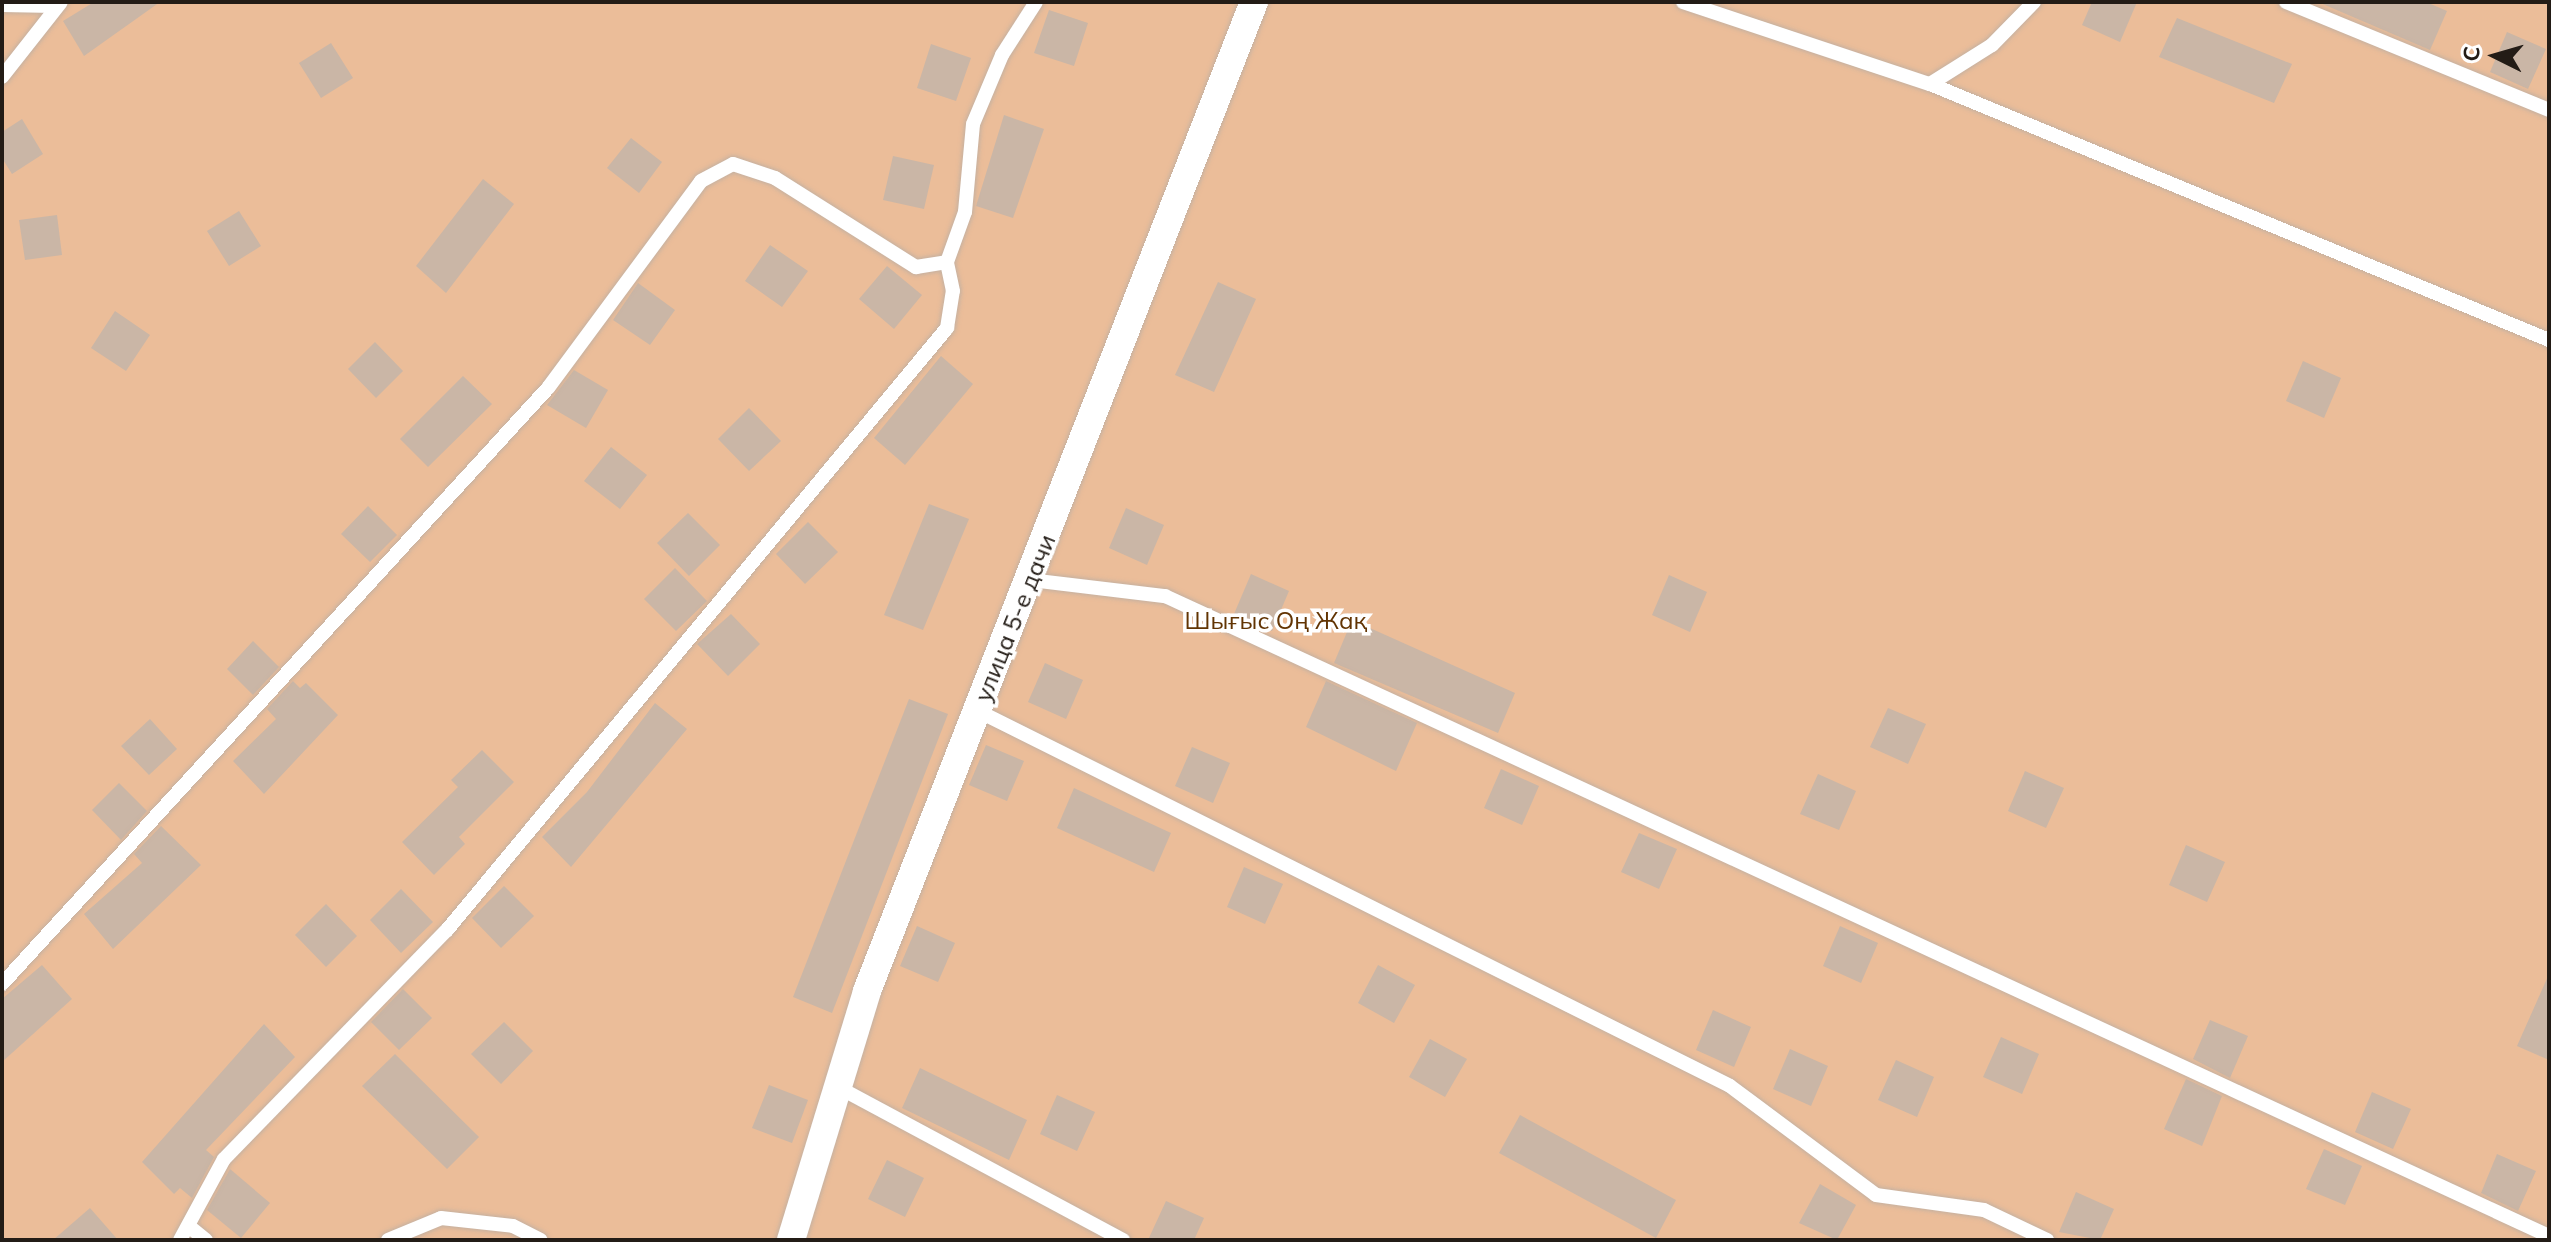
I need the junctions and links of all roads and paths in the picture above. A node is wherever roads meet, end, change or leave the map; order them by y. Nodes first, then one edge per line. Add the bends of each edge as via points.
1 (1036, 2) edge
2 (1254, 2) edge
3 (1683, 2) edge
4 (2034, 2) edge
5 (2286, 2) edge
6 (58, 4) edge
7 (2, 5) edge
8 (1712, 6) edge
9 (2, 77) edge
10 (1930, 84) junction
11 (2549, 110) edge
12 (947, 262) junction
13 (2549, 340) edge
14 (1030, 580) junction
15 (978, 711) junction
16 (2, 984) edge
17 (834, 1084) junction
18 (191, 1228) junction
19 (2549, 1236) edge
20 (180, 1240) edge
21 (206, 1240) edge
22 (388, 1240) edge
23 (541, 1240) edge
24 (791, 1240) edge
25 (1123, 1240) edge
26 (2047, 1240) edge

1 - 12 lane via 1002,55 973,124 965,212
2 - 14 street, улица 5-е дачи
3 - 8 lane
4 - 10 lane via 1992,45
5 - 11 lane
6 - 7 lane
6 - 9 lane
8 - 10 lane
10 - 13 lane
12 - 16 lane via 916,267 775,178 733,164 701,181 548,388
12 - 18 lane via 953,291 947,328 447,930 224,1159
14 - 15 street, улица 5-е дачи
14 - 19 lane via 1165,596
15 - 17 street, улица 5-е дачи
15 - 26 lane via 1730,1086 1876,1195 1984,1210
17 - 24 street, улица 5-е дачи
17 - 25 lane
18 - 20 lane
18 - 21 lane
22 - 23 lane via 441,1218 513,1226

